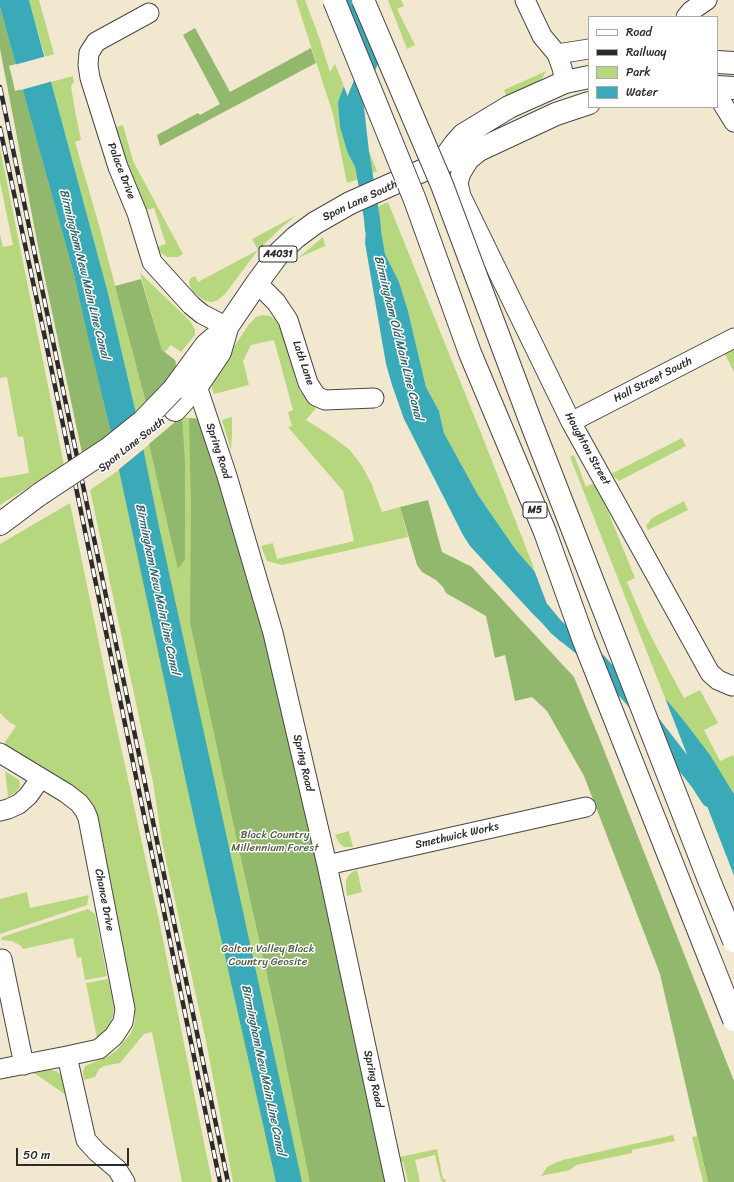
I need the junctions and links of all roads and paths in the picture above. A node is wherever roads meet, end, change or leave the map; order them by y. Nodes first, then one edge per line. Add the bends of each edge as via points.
1 (334, 0) edge
2 (363, 0) edge
3 (526, 0) edge
4 (707, 0) edge
5 (149, 13) dead end
6 (687, 16) edge
7 (588, 49) edge
8 (557, 54) junction
9 (718, 62) edge
10 (734, 63) edge
11 (588, 77) edge
12 (565, 82) junction
13 (724, 92) edge
14 (588, 98) edge
15 (588, 103) edge
16 (734, 122) edge
17 (483, 149) junction
18 (432, 167) junction
19 (461, 196) junction
20 (257, 283) junction
21 (227, 327) junction
22 (734, 338) edge
23 (197, 386) junction
24 (172, 398) junction
25 (374, 398) dead end
26 (571, 422) junction
27 (0, 524) edge
28 (734, 685) edge
29 (0, 753) edge
30 (41, 778) junction
31 (586, 807) dead end
32 (0, 811) edge
33 (327, 865) junction
34 (734, 941) edge
35 (2, 959) dead end
36 (734, 1020) edge
37 (67, 1056) junction
38 (24, 1065) junction
39 (0, 1069) edge
40 (125, 1182) edge
41 (395, 1182) edge

1 - 36 main road, M5, bridge via 415,200 470,353 545,532 584,641
2 - 34 main road, M5, bridge via 442,185 530,420
3 - 8 street via 542,36
4 - 6 street
5 - 21 street, Palace Drive via 96,42 89,53 90,78 152,262 191,305
7 - 8 street
8 - 12 street
9 - 10 main road
11 - 12 main road, Spon Lane South / A4031
12 - 14 main road via 576,98
12 - 18 main road, Spon Lane South / A4031 via 509,107 463,135
13 - 16 street
15 - 17 main road, Spon Lane South / A4031 via 556,114
17 - 18 main road, Spon Lane South / A4031
17 - 19 street, Houghton Street via 469,160 461,172 458,183
18 - 19 street, Houghton Street
18 - 20 main road, Spon Lane South / A4031 via 350,203 314,223 279,253
19 - 26 street, Houghton Street
20 - 21 main road, Spon Lane South / A4031
20 - 25 street, Lath Lane via 276,302 288,320 308,383 316,396 325,400
21 - 23 main road, Spon Lane South / A4031 via 220,352
21 - 24 main road, Spon Lane South / A4031 via 206,345
22 - 26 street, Hall Street South
23 - 24 main road, Spon Lane South / A4031 via 182,404
23 - 33 street, Spring Road via 227,476 273,633
24 - 27 main road, Spon Lane South / A4031, bridge via 41,499
26 - 28 street, Houghton Street via 710,673 718,680
29 - 30 street, Chance Drive
30 - 32 street via 19,804
30 - 37 street, Chance Drive via 79,804 88,818 125,1009 123,1022 107,1043 99,1049
31 - 33 street, Smethwick Works
33 - 41 street, Spring Road
35 - 38 street
37 - 38 street, Chance Drive
37 - 40 street via 86,1140 117,1169
38 - 39 street, Chance Drive

